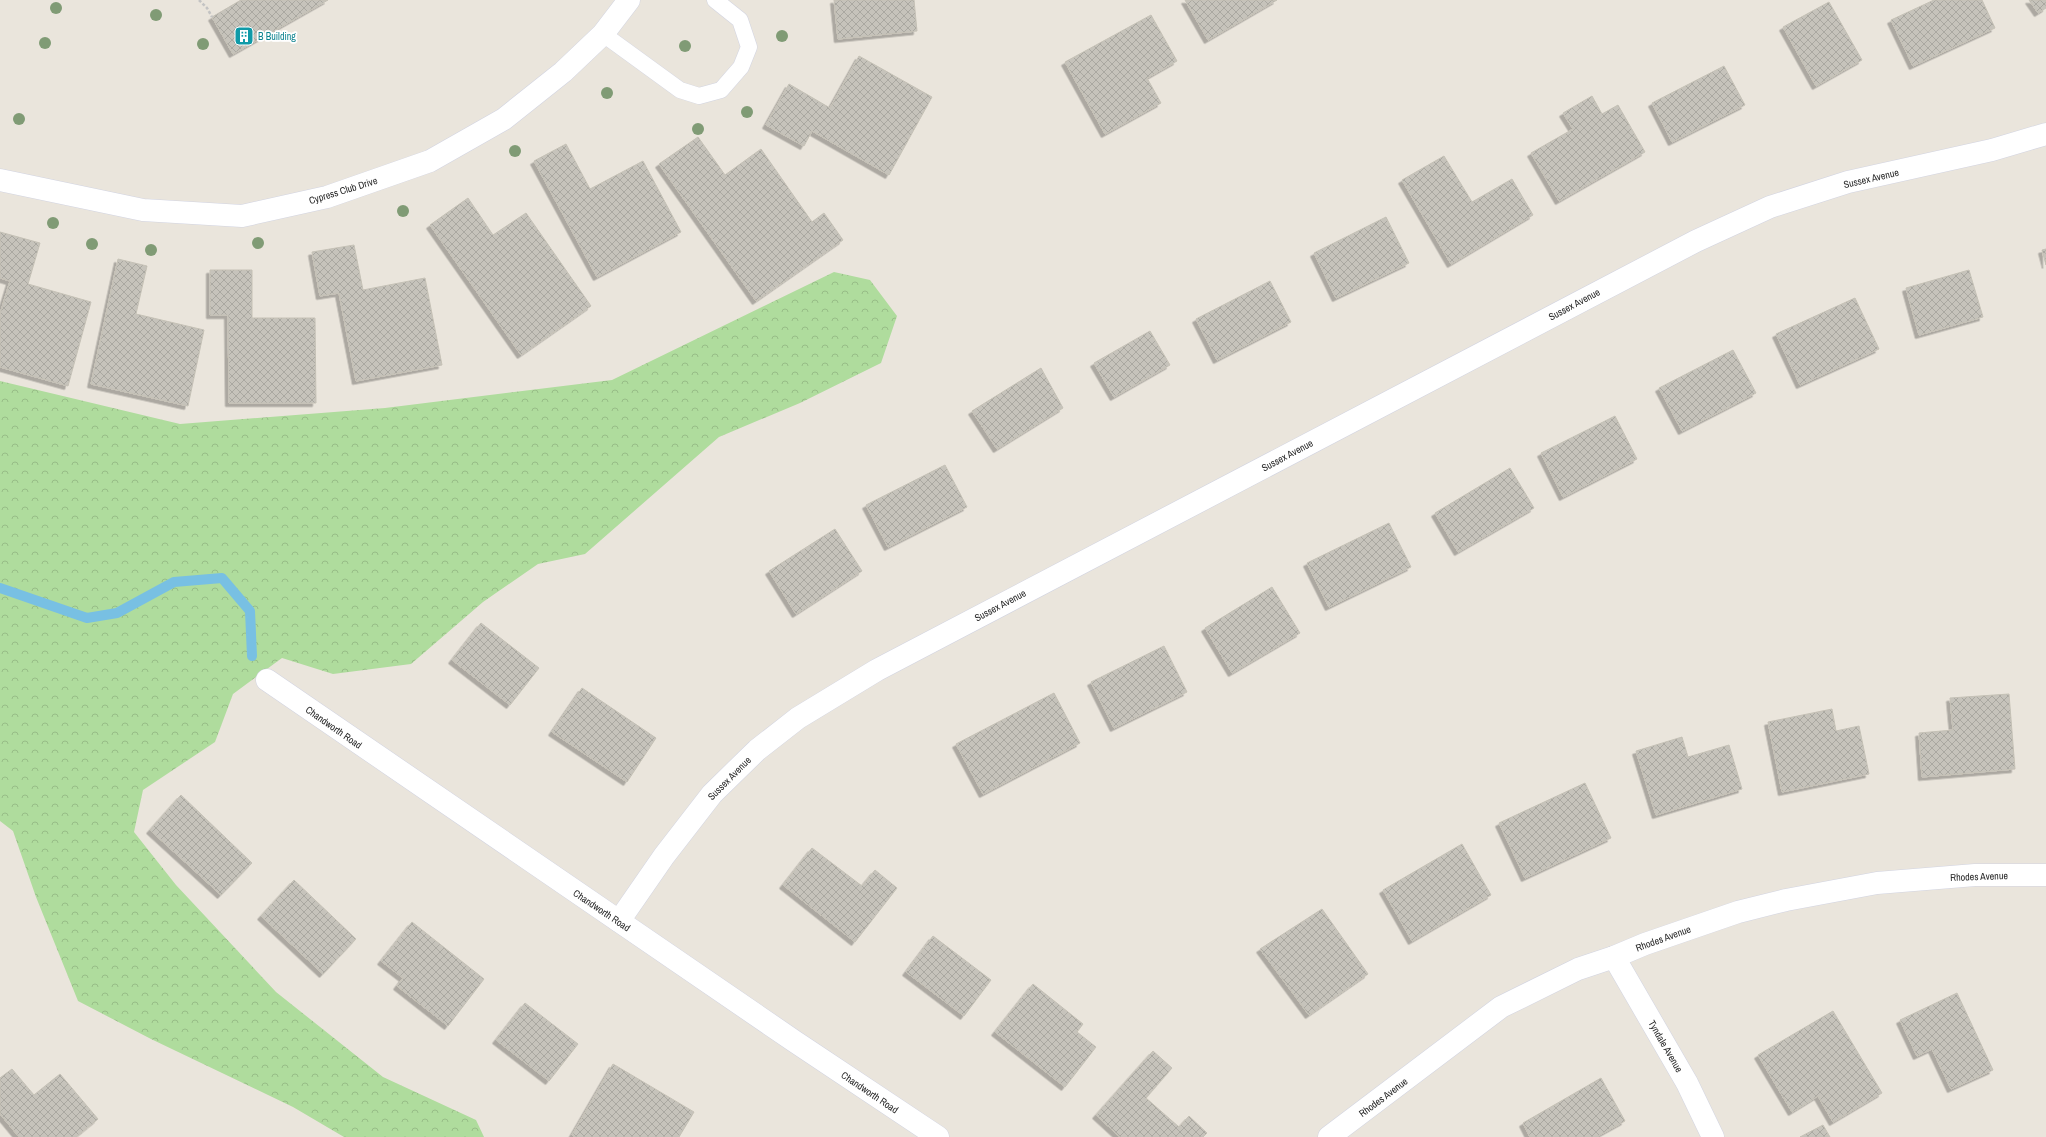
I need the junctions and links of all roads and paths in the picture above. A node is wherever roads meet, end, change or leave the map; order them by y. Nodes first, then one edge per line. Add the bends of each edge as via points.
1 (199, 0) edge
2 (629, 0) edge
3 (715, 0) edge
4 (212, 17) dead end
5 (603, 34) junction
6 (2046, 134) edge
7 (0, 180) edge
8 (267, 680) dead end
9 (2046, 875) edge
10 (619, 921) junction
11 (1614, 957) junction
12 (938, 1137) edge
13 (1329, 1137) edge
14 (1713, 1137) edge

1 - 4 path
2 - 5 street, Cypress Club Drive
3 - 5 lane via 740,20 749,47 741,67 720,90 699,96 680,90
5 - 7 street, Cypress Club Drive via 563,72 504,119 430,161 327,197 234,216 142,210
6 - 10 street, Sussex Avenue via 1992,150 1848,182 1770,207 1702,238 876,670 798,718 757,750 712,794 664,856
8 - 10 street, Chandworth Road
9 - 11 street, Rhodes Avenue via 1975,874 1877,883 1738,912
10 - 12 street, Chandworth Road
11 - 13 street, Rhodes Avenue via 1578,969 1500,1008
11 - 14 street, Tyndale Avenue via 1687,1083

